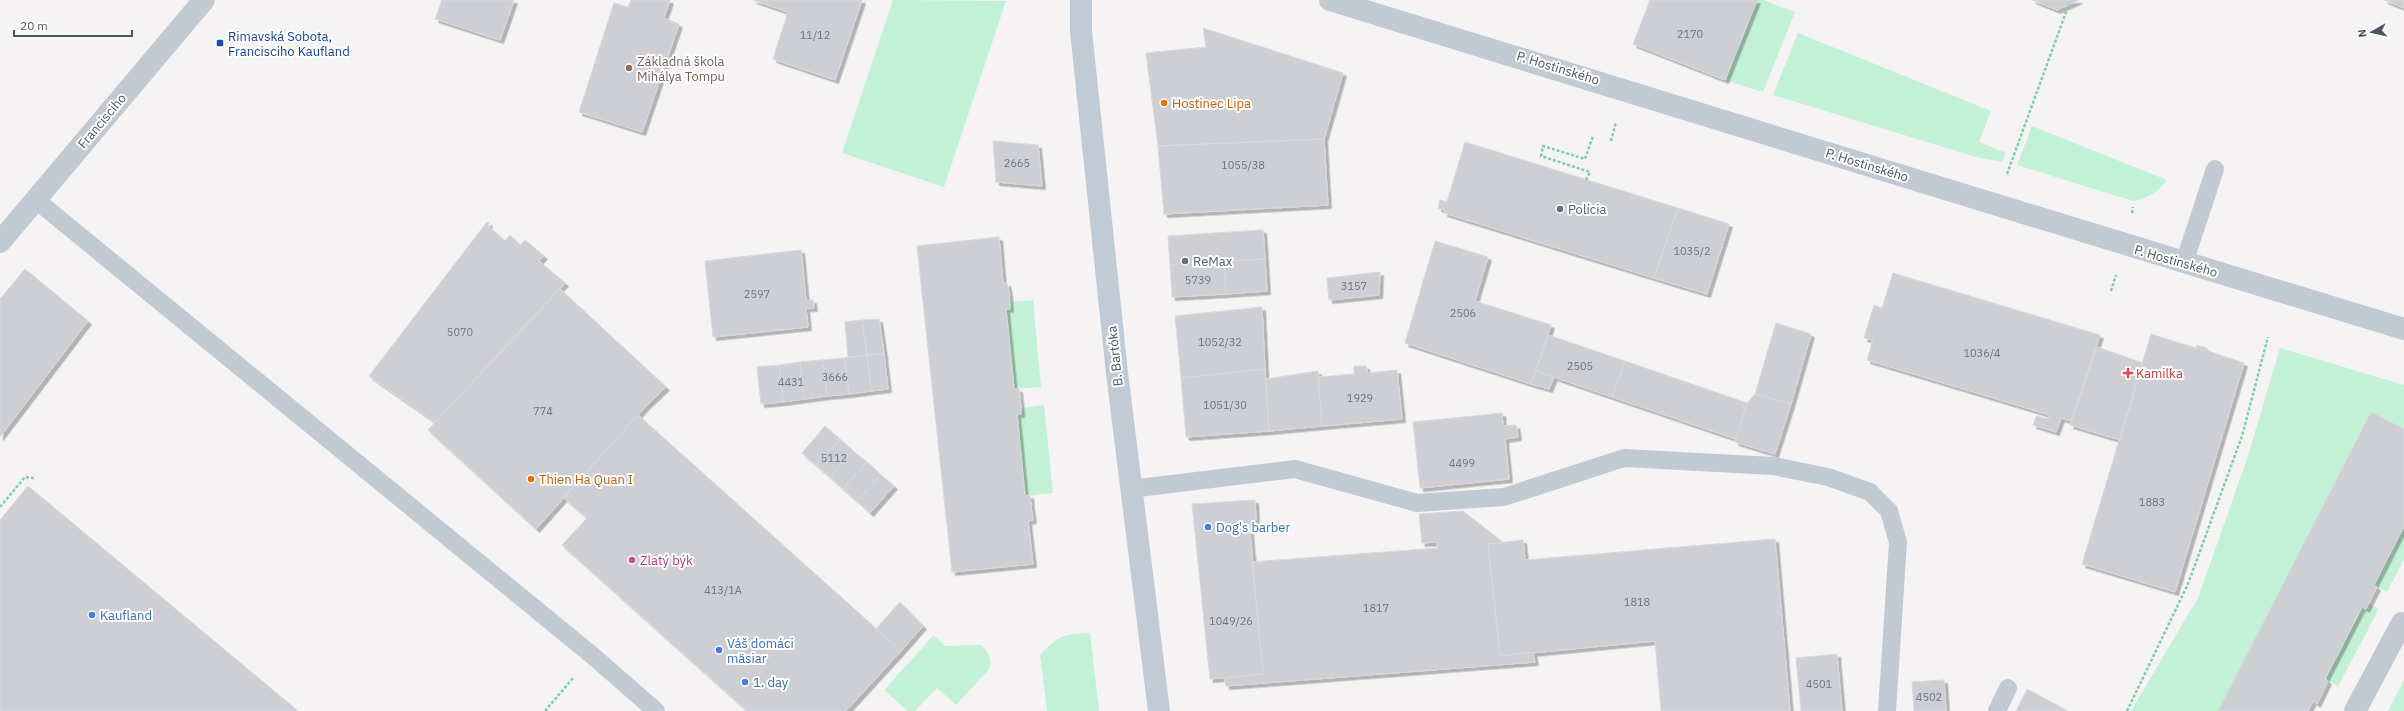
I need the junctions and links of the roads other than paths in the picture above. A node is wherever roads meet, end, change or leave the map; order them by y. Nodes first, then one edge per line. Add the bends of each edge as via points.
1 (204, 0) edge
2 (1081, 0) edge
3 (1330, 0) edge
4 (2215, 169) dead end
5 (36, 200) junction
6 (0, 242) edge
7 (2184, 263) junction
8 (2404, 329) edge
9 (1130, 488) junction
10 (2404, 624) edge
11 (2008, 688) dead end
12 (656, 711) edge
13 (1159, 711) edge
14 (1887, 711) edge
15 (1997, 711) edge
16 (2355, 711) edge

1 - 5 street, Francisciho
2 - 9 main road, B. Bartóka via 1081,31
3 - 7 street, P. Hostinského
4 - 7 lane
5 - 6 street, Francisciho
5 - 12 lane via 593,656
7 - 8 street, P. Hostinského
9 - 13 main road, B. Bartóka
9 - 14 lane via 1295,469 1417,504 1504,497 1624,458 1773,466 1828,477 1870,492 1889,511 1898,542
10 - 16 street via 2402,623
11 - 15 lane

